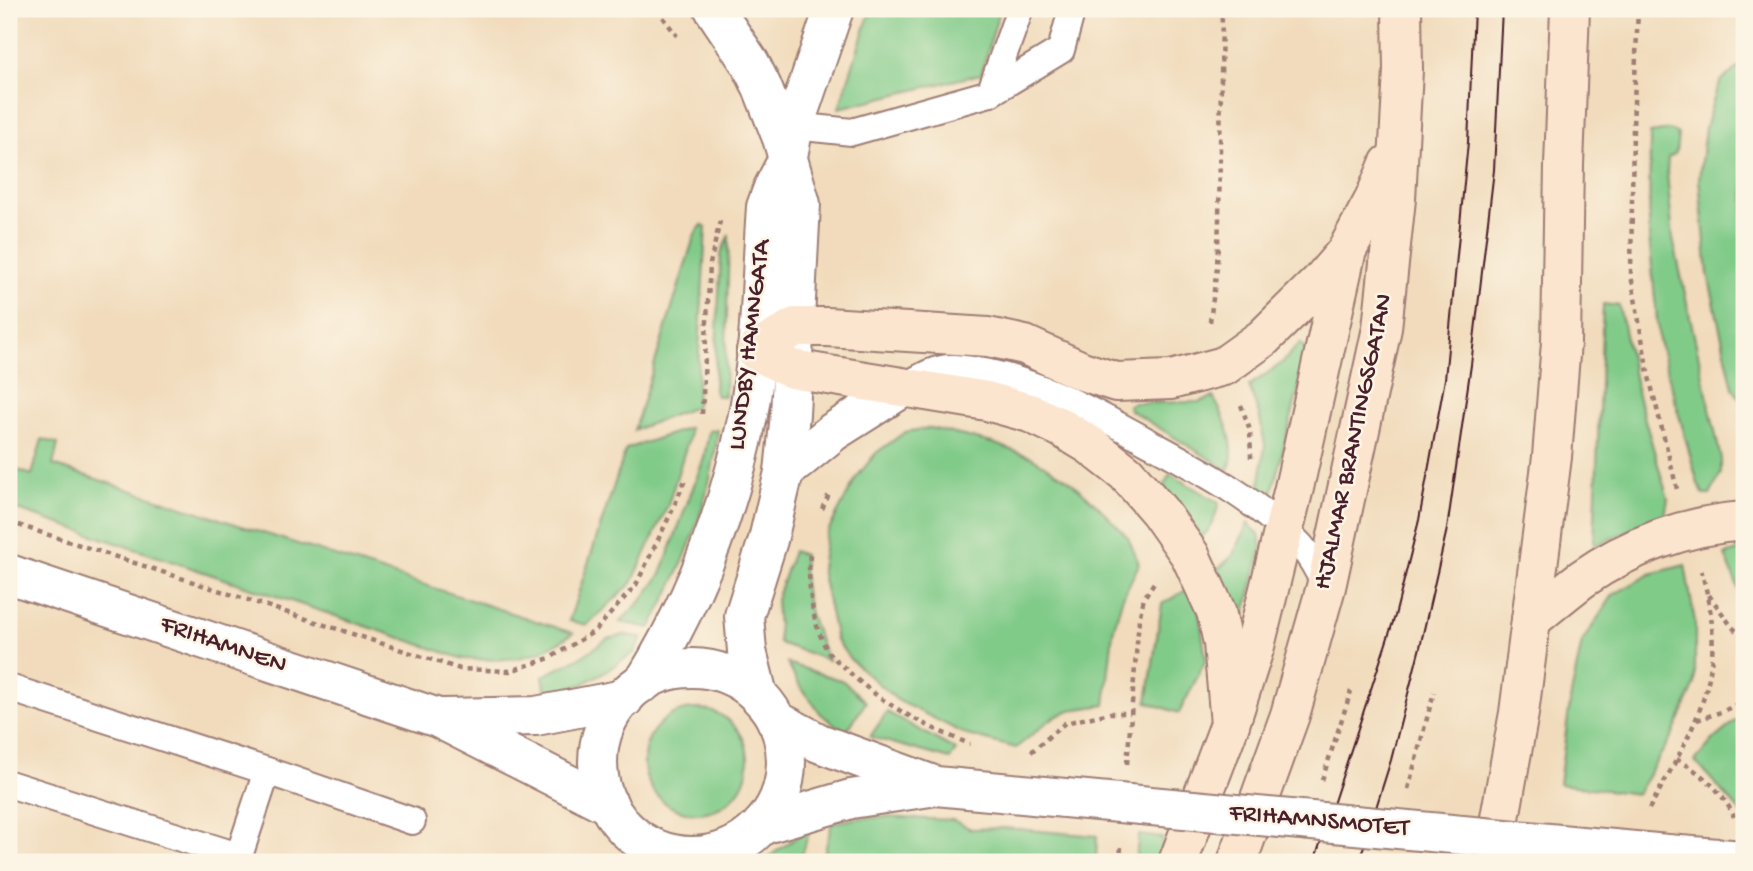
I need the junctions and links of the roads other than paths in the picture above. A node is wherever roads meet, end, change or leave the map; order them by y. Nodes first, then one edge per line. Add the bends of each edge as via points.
1 (714, 9) edge
2 (834, 9) edge
3 (1020, 9) edge
4 (1072, 9) edge
5 (1570, 9) edge
6 (1403, 13) edge
7 (990, 93) junction
8 (1399, 139) junction
9 (791, 144) junction
10 (1346, 252) junction
11 (795, 327) junction
12 (756, 351) junction
13 (792, 369) junction
14 (901, 389) junction
15 (784, 472) junction
16 (1744, 521) edge
17 (1284, 530) junction
18 (9, 574) edge
19 (1326, 587) junction
20 (1531, 620) junction
21 (9, 688) edge
22 (634, 690) junction
23 (767, 708) junction
24 (438, 718) junction
25 (1230, 724) junction
26 (267, 771) junction
27 (9, 783) edge
28 (936, 786) junction
29 (609, 805) junction
30 (412, 821) dead end
31 (744, 844) edge
32 (636, 849) edge
33 (238, 859) edge
34 (1744, 860) edge
35 (1178, 862) edge
36 (1237, 862) edge
37 (1492, 862) edge

1 - 9 street, LUNDBY HAMNGATA via 750,63 782,138
2 - 9 street, LUNDBY HAMNGATA
3 - 7 lane
4 - 7 lane via 1061,50
5 - 20 main road via 1561,342
6 - 8 main road, HJALMAR BRANTINGSGATAN
7 - 9 lane via 852,132
8 - 10 main road
8 - 19 main road, HJALMAR BRANTINGSGATAN via 1391,268 1382,328
9 - 11 street, LUNDBY HAMNGATA via 801,204
9 - 12 street, LUNDBY HAMNGATA via 766,207
10 - 11 main road via 1263,338 1224,366 1171,380 1116,382 1025,345 988,337
10 - 17 main road
11 - 12 main road
11 - 13 street, LUNDBY HAMNGATA
12 - 13 main road
12 - 22 street, LUNDBY HAMNGATA via 731,488 701,576 671,639
13 - 14 main road
13 - 15 street, LUNDBY HAMNGATA
14 - 15 street via 833,432
14 - 17 lane via 933,371 953,368 1054,393 1219,481
14 - 25 main road via 988,401 1030,413 1080,439 1126,473 1191,555 1216,611
15 - 23 street, LUNDBY HAMNGATA via 744,616 747,651
16 - 20 main road via 1688,530 1632,551 1583,578
17 - 19 lane via 1303,548
17 - 25 main road
18 - 24 street, FRIHAMNEN
19 - 36 main road, HJALMAR BRANTINGSGATAN via 1290,715
20 - 37 main road
21 - 26 lane
22 - 23 street via 678,669 703,669 738,680
22 - 24 street, FRIHAMNEN via 584,708 536,716
22 - 29 street via 607,722 599,750 600,778
23 - 28 street, FRIHAMNSMOTET via 819,743
23 - 31 street via 785,746 785,775 777,802
24 - 29 street, FRIHAMNEN
25 - 35 main road
26 - 30 lane
26 - 33 lane
27 - 33 lane
28 - 31 street, FRIHAMNSMOTET via 851,799
28 - 34 street, FRIHAMNSMOTET, bridge
29 - 32 street
31 - 32 street via 713,854 685,856

